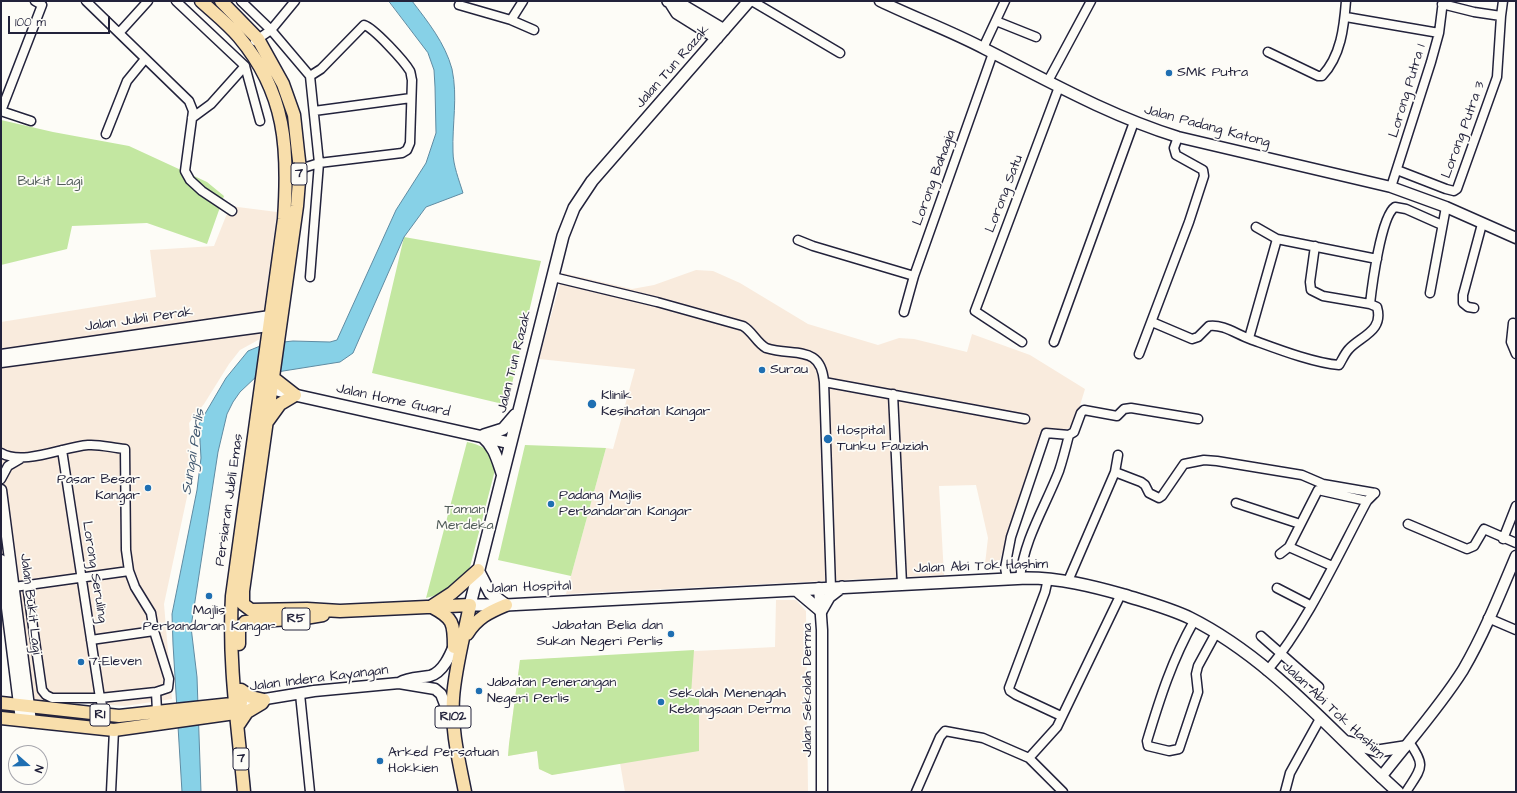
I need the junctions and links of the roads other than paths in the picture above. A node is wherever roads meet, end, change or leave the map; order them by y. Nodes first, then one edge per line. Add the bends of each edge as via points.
1 (35, 1) edge
2 (86, 1) edge
3 (148, 1) edge
4 (176, 1) edge
5 (201, 1) edge
6 (221, 1) edge
7 (241, 1) edge
8 (296, 1) edge
9 (523, 1) edge
10 (751, 1) edge
11 (880, 1) edge
12 (1005, 1) edge
13 (1091, 1) edge
14 (1346, 1) edge
15 (1503, 1) edge
16 (669, 2) edge
17 (1442, 3) edge
18 (459, 5) dead end
19 (1501, 16) junction
20 (1346, 17) junction
21 (511, 20) junction
22 (996, 21) junction
23 (271, 30) junction
24 (534, 30) dead end
25 (119, 33) junction
26 (1439, 33) junction
27 (721, 34) junction
28 (1036, 36) dead end
29 (258, 39) junction
30 (245, 46) junction
31 (983, 48) junction
32 (1268, 52) dead end
33 (840, 53) dead end
34 (993, 53) junction
35 (145, 59) junction
36 (245, 66) junction
37 (310, 76) junction
38 (1048, 81) junction
39 (1059, 87) junction
40 (411, 98) junction
41 (1, 111) edge
42 (314, 111) junction
43 (192, 118) junction
44 (31, 121) dead end
45 (260, 121) dead end
46 (1134, 122) junction
47 (106, 134) dead end
48 (1178, 137) junction
49 (319, 163) junction
50 (300, 168) junction
51 (1397, 170) junction
52 (1391, 187) junction
53 (1446, 207) junction
54 (232, 211) dead end
55 (1482, 224) junction
56 (1442, 225) junction
57 (1256, 227) dead end
58 (1516, 238) edge
59 (1277, 239) junction
60 (798, 240) dead end
61 (1316, 246) junction
62 (1377, 259) junction
63 (914, 276) junction
64 (310, 277) dead end
65 (552, 277) junction
66 (1430, 293) dead end
67 (1370, 304) junction
68 (1474, 308) dead end
69 (904, 312) dead end
70 (275, 321) junction
71 (1152, 322) junction
72 (1513, 324) dead end
73 (1249, 338) junction
74 (1022, 342) dead end
75 (1054, 342) dead end
76 (1, 354) edge
77 (1139, 354) dead end
78 (1516, 354) edge
79 (1, 362) edge
80 (266, 382) junction
81 (824, 382) junction
82 (893, 394) junction
83 (295, 395) junction
84 (519, 407) junction
85 (1025, 419) dead end
86 (1198, 419) dead end
87 (266, 423) junction
88 (1069, 435) junction
89 (481, 436) junction
90 (510, 443) junction
91 (62, 450) junction
92 (1, 453) edge
93 (1118, 455) dead end
94 (20, 458) junction
95 (1115, 472) junction
96 (502, 473) junction
97 (1, 479) edge
98 (1, 490) edge
99 (1367, 500) junction
100 (1236, 503) dead end
101 (1516, 506) edge
102 (1300, 524) junction
103 (1408, 524) dead end
104 (1503, 539) junction
105 (1516, 543) edge
106 (1289, 547) junction
107 (1280, 554) dead end
108 (1516, 556) edge
109 (1, 560) edge
110 (241, 564) junction
111 (1332, 566) junction
112 (478, 570) junction
113 (129, 571) junction
114 (82, 577) junction
115 (1007, 578) junction
116 (1020, 578) junction
117 (1048, 579) junction
118 (1068, 581) junction
119 (902, 584) junction
120 (27, 585) junction
121 (14, 587) junction
122 (843, 587) junction
123 (819, 588) junction
124 (831, 588) junction
125 (1277, 588) dead end
126 (796, 590) junction
127 (1121, 594) junction
128 (470, 605) junction
129 (506, 605) junction
130 (431, 606) junction
131 (1310, 606) junction
132 (231, 608) junction
133 (821, 611) junction
134 (248, 616) junction
135 (1488, 618) junction
136 (1194, 621) junction
137 (10, 622) edge
138 (231, 629) junction
139 (1516, 630) edge
140 (154, 631) junction
141 (1216, 633) junction
142 (1261, 636) dead end
143 (91, 640) junction
144 (458, 645) junction
145 (1281, 654) junction
146 (1267, 671) junction
147 (399, 683) junction
148 (237, 686) junction
149 (1319, 687) dead end
150 (156, 692) junction
151 (300, 694) junction
152 (100, 698) junction
153 (264, 700) junction
154 (1, 703) edge
155 (24, 706) junction
156 (237, 707) junction
157 (157, 711) junction
158 (208, 711) junction
159 (105, 715) junction
160 (171, 716) junction
161 (1061, 716) junction
162 (1321, 717) junction
163 (1, 718) edge
164 (26, 721) junction
165 (237, 726) junction
166 (114, 730) junction
167 (454, 730) junction
168 (1346, 741) junction
169 (1407, 744) junction
170 (1029, 758) junction
171 (1381, 777) junction
172 (111, 792) edge
173 (244, 792) edge
174 (310, 792) edge
175 (465, 792) edge
176 (822, 792) edge
177 (916, 792) edge
178 (1063, 792) edge
179 (1285, 792) edge
180 (1398, 792) edge
181 (1406, 792) edge

1 - 41 street via 42,5
2 - 25 street
3 - 25 street
4 - 36 street
5 - 30 main road, 7
6 - 29 main road, 7
7 - 23 street
8 - 23 street
9 - 21 street
10 - 27 main road, Jalan Tun Razak
10 - 33 street
11 - 31 street, Jalan Padang Katong
12 - 22 street
13 - 38 street
14 - 20 street
15 - 19 street, Lorong Putra 3
16 - 27 main road via 677,13
17 - 19 street
17 - 26 street, Lorong Putra 1
18 - 21 street
19 - 51 street, Lorong Putra 3 via 1497,77 1457,189 1446,189
20 - 26 street
20 - 32 street via 1338,50 1322,76
21 - 24 street
22 - 28 street
22 - 31 street
23 - 29 street
23 - 37 street
25 - 35 street
26 - 51 street, Lorong Putra 1
27 - 65 main road, Jalan Tun Razak via 580,198 563,236
29 - 30 street
29 - 50 main road, 7 via 283,84 294,115
30 - 70 main road, 7 via 271,90 282,119 285,143 286,185
31 - 34 street, Jalan Padang Katong
34 - 38 street, Jalan Padang Katong
34 - 63 street, Lorong Bahagia
35 - 43 street via 189,101 193,111
35 - 47 street via 127,81
36 - 43 street via 211,104
36 - 45 street
37 - 40 street via 321,69 364,25 370,27 381,38 410,71
37 - 42 street
38 - 39 street, Jalan Padang Katong
39 - 46 street, Jalan Padang Katong
39 - 74 street, Lorong Satu via 975,311
40 - 42 street
40 - 49 street via 410,143 407,150 402,153
41 - 44 street
42 - 49 street
43 - 54 street via 185,171 190,180 202,191
46 - 48 street, Jalan Padang Katong
46 - 75 street
48 - 52 street, Jalan Padang Katong
48 - 71 street via 1174,148 1176,155 1203,170 1204,176
49 - 50 street
49 - 64 street
50 - 70 main road, 7 via 296,206
51 - 52 street, Lorong Putra 1
52 - 53 street, Jalan Padang Katong
53 - 55 street, Jalan Padang Katong
53 - 56 street
55 - 58 street, Jalan Padang Katong
55 - 68 street via 1464,296 1464,303
56 - 62 street via 1406,209 1395,208 1389,212
56 - 66 street
57 - 59 street
59 - 61 street
59 - 73 street
60 - 63 street
61 - 62 street
61 - 67 street via 1311,290 1323,296
62 - 67 street
63 - 69 street, Lorong Bahagia
65 - 81 street via 743,326 766,348 809,355 818,359
65 - 84 main road, Jalan Tun Razak
67 - 73 street via 1377,307 1375,325 1367,336 1348,350 1339,365 1312,359
70 - 76 street, Jalan Jubli Perak
70 - 79 street, Jalan Jubli Perak
70 - 80 main road, 7
71 - 73 street via 1192,339 1212,325 1221,326
71 - 77 street
72 - 78 street via 1511,342
80 - 83 main road
80 - 87 main road, Persiaran Jubli Emas / 7
80 - 110 main road, Persiaran Jubli Emas / 7
81 - 82 street
81 - 124 street
82 - 85 street
82 - 119 street
83 - 87 main road via 280,404
83 - 89 main road, Jalan Home Guard
84 - 89 main road via 514,419 503,429
84 - 90 main road, Jalan Tun Razak
86 - 88 street via 1131,408 1124,409 1115,416 1084,410 1076,430
87 - 110 main road, Persiaran Jubli Emas / 7
88 - 115 street via 1049,433 1045,436 1011,537
88 - 116 street via 1059,471 1030,534
89 - 90 main road, Jalan Home Guard
89 - 96 main road via 494,450
90 - 96 main road, Jalan Tun Razak
91 - 94 street
91 - 113 street via 90,445 124,449 126,550
91 - 114 street, Lorong Seruling
92 - 94 street
93 - 95 street
94 - 97 street via 8,466
95 - 99 street via 1141,482 1149,493 1159,498 1184,464 1204,460 1217,461 1302,475 1323,484 1375,493
95 - 118 street
96 - 112 main road, Jalan Tun Razak
98 - 121 street, Jalan Bukit Lagi
99 - 102 street via 1318,490
99 - 111 street
100 - 102 street
101 - 104 street
102 - 106 street
103 - 104 street via 1466,549 1474,546 1484,529
104 - 105 street
106 - 107 street
106 - 111 street
108 - 135 street
109 - 137 street, Jalan Bukit Lagi
110 - 132 main road, Persiaran Jubli Emas / 7
110 - 134 main road, Persiaran Jubli Emas / 7 via 243,604
111 - 131 street
112 - 128 main road, Jalan Tun Razak
112 - 129 main road via 490,593
112 - 130 main road via 452,593
113 - 114 street
113 - 140 street via 135,587 151,613
114 - 120 street
114 - 143 street, Lorong Seruling
115 - 116 main road, Jalan Abi Tok Hashim / R5
115 - 119 main road, Jalan Abi Tok Hashim / R5
116 - 117 main road, Jalan Abi Tok Hashim / R5
117 - 118 main road, Jalan Abi Tok Hashim / R5
117 - 161 street via 1046,592 1009,688 1016,695
118 - 127 main road, Jalan Abi Tok Hashim / R5
119 - 122 main road, Jalan Abi Tok Hashim / R5
120 - 121 street
120 - 152 street via 42,690 52,698
121 - 137 street, Jalan Bukit Lagi
122 - 124 main road, Jalan Abi Tok Hashim / R5
122 - 133 main road via 829,597
123 - 124 main road, Jalan Hospital / R5
123 - 126 main road, Jalan Hospital / R5
123 - 133 street, Jalan Sekolah Derma
125 - 131 street
126 - 129 main road, Jalan Hospital / R5
126 - 133 main road
127 - 136 main road, Jalan Abi Tok Hashim / R5 via 1165,608
127 - 161 street
128 - 129 main road, Jalan Hospital / R5
128 - 130 main road, Jalan Hospital / R5
128 - 144 main road, Jalan Tun Razak
129 - 144 main road via 475,622
130 - 134 main road, Jalan Hospital / R5 via 340,611 305,618
130 - 144 main road via 446,614 452,622
131 - 145 street
132 - 134 main road
132 - 138 main road, Persiaran Jubli Emas / 7
133 - 176 street, Jalan Sekolah Derma
134 - 138 main road
134 - 148 main road via 238,633
135 - 139 street
135 - 169 street via 1463,669
136 - 141 main road, Jalan Abi Tok Hashim / R5
136 - 141 street via 1177,652 1165,682 1146,744 1150,747 1169,751 1179,749 1198,692 1198,666
137 - 155 street, Jalan Bukit Lagi
138 - 148 main road, 7
140 - 143 street
140 - 150 street via 170,684 165,690
141 - 146 main road, Jalan Abi Tok Hashim / R5
142 - 145 street
143 - 152 street, Lorong Seruling
144 - 147 street via 448,660 432,675 405,679
144 - 167 main road, Jalan Tun Razak / R102 via 454,685
145 - 146 street
145 - 149 street
146 - 162 main road, Jalan Abi Tok Hashim / R5
147 - 151 street, Jalan Indera Kayangan
147 - 167 street via 428,687 441,694
148 - 153 main road via 251,697
148 - 156 main road, 7
148 - 158 main road
150 - 152 street
150 - 157 street
151 - 153 street, Jalan Indera Kayangan
151 - 174 street
152 - 159 street, Lorong Seruling
153 - 156 street, Jalan Indera Kayangan
153 - 165 main road via 249,709
154 - 155 main road, R1
155 - 159 main road, R1
155 - 164 street, Jalan Bukit Lagi
156 - 158 main road, R1
156 - 165 main road, 7
157 - 159 main road, R1 via 119,716
157 - 160 main road, R1
158 - 160 main road, R1
160 - 166 main road, R1
161 - 170 street via 1051,735
162 - 168 main road, Jalan Abi Tok Hashim / R5
162 - 179 street via 1296,762
163 - 164 main road, R1
164 - 166 main road, R1
165 - 173 main road, 7
166 - 172 street
167 - 175 main road, Jalan Tun Razak / R102
168 - 169 main road via 1378,751
168 - 171 main road, Jalan Abi Tok Hashim / R5
169 - 171 street
169 - 181 street via 1419,755 1421,765 1420,771
170 - 177 street via 983,738 942,733
170 - 178 street
171 - 180 main road, Jalan Abi Tok Hashim / R5

